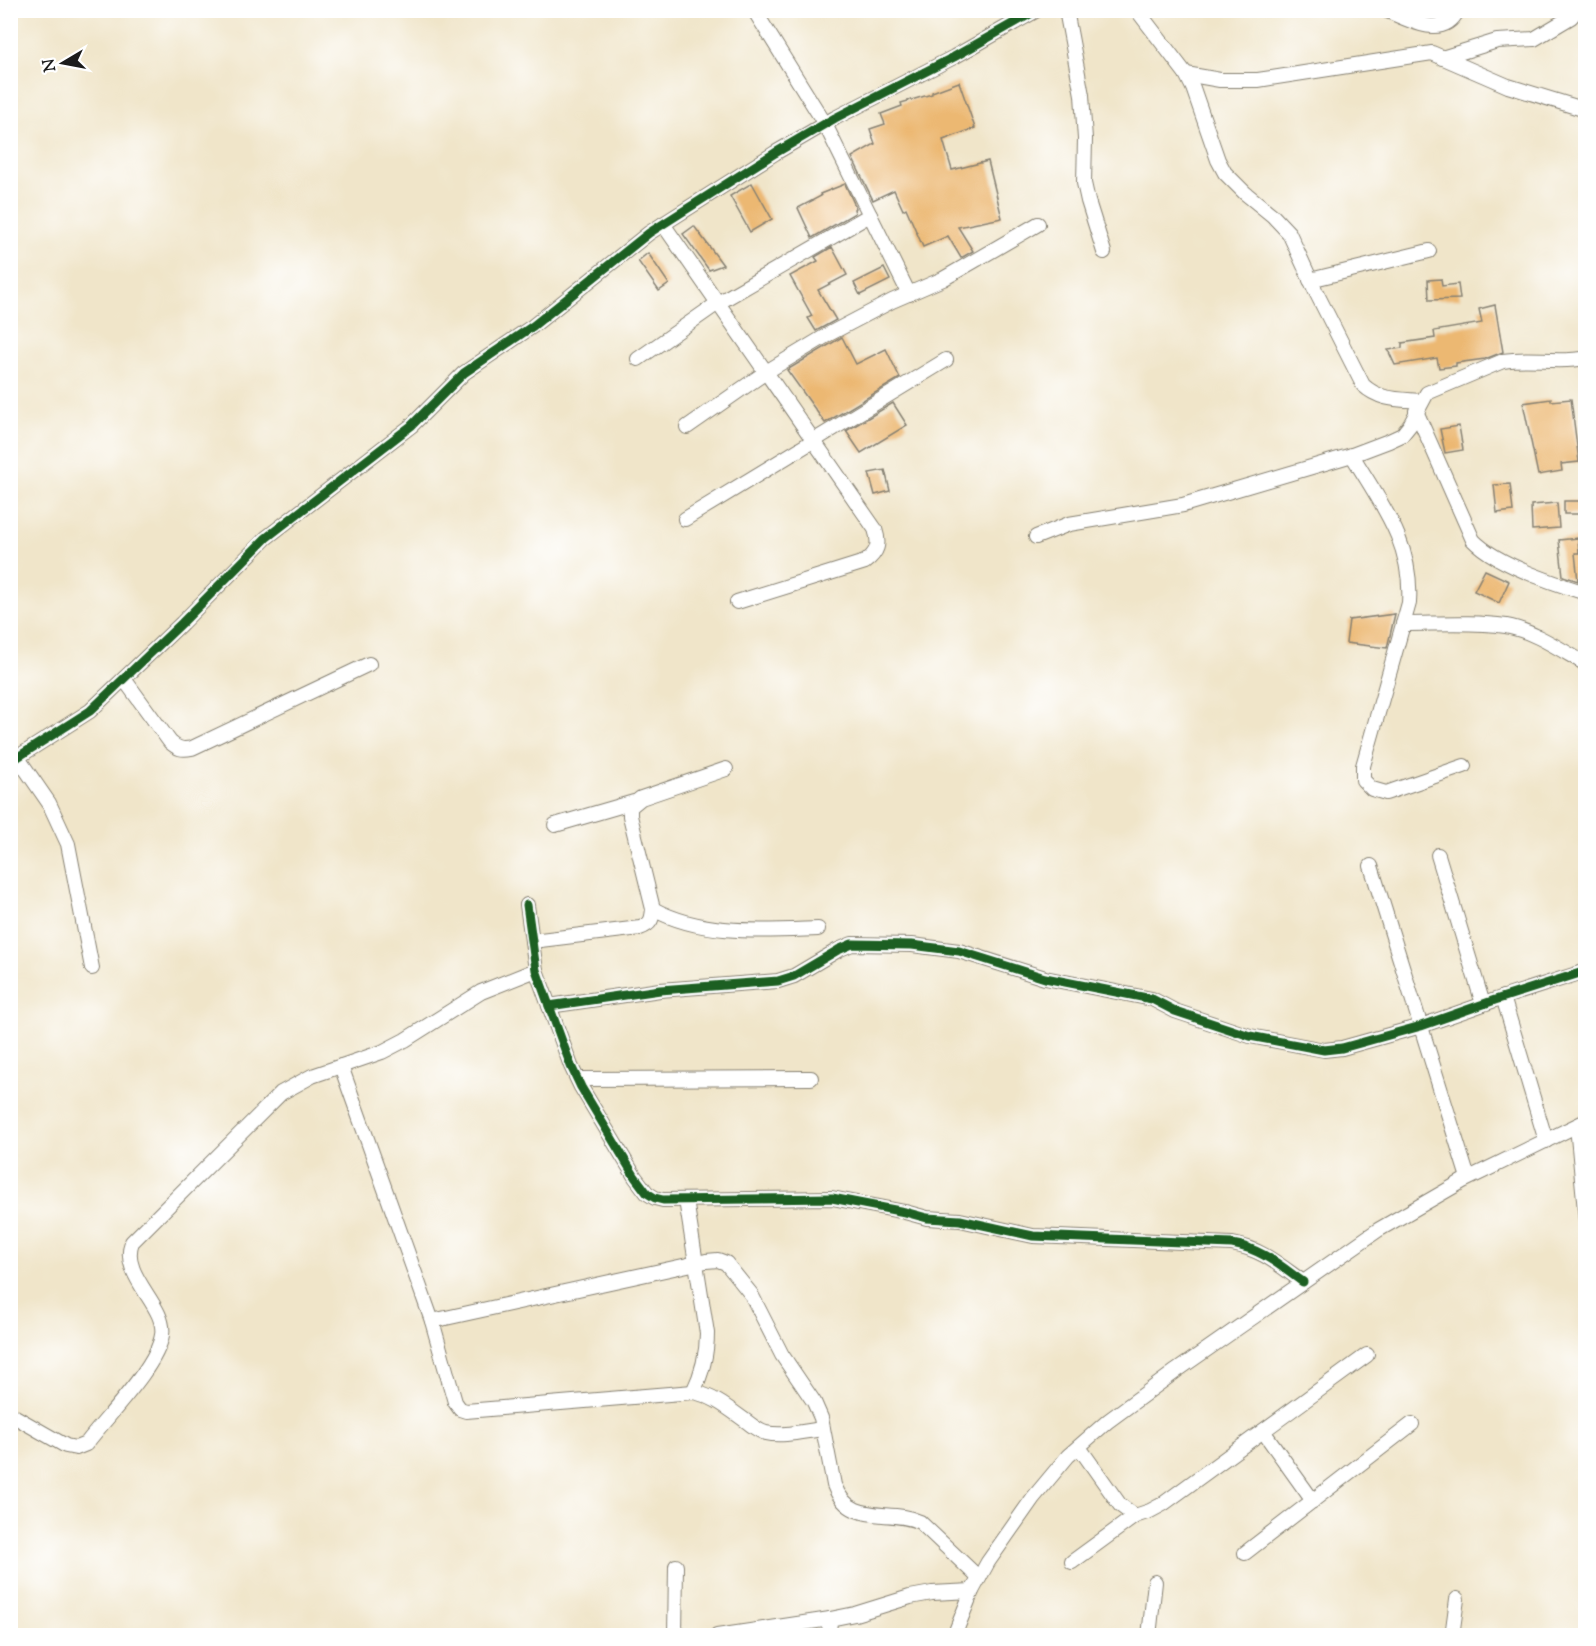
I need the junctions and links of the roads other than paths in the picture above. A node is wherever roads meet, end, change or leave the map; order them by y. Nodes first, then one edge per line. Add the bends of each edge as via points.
1 (754, 10) edge
2 (1037, 10) edge
3 (1066, 10) edge
4 (1137, 10) edge
5 (1384, 10) edge
6 (1458, 10) edge
7 (1577, 10) edge
8 (1442, 58) junction
9 (1186, 74) junction
10 (1586, 110) edge
11 (825, 124) junction
12 (870, 215) junction
13 (663, 224) junction
14 (1038, 224) dead end
15 (1429, 251) dead end
16 (1104, 252) dead end
17 (1310, 280) junction
18 (909, 294) junction
19 (718, 303) junction
20 (1586, 358) edge
21 (638, 359) dead end
22 (946, 360) dead end
23 (766, 372) junction
24 (1419, 406) junction
25 (687, 427) dead end
26 (812, 439) junction
27 (1352, 455) junction
28 (685, 519) dead end
29 (1036, 537) dead end
30 (1586, 592) edge
31 (737, 602) dead end
32 (1403, 624) junction
33 (369, 663) dead end
34 (1586, 664) edge
35 (124, 679) junction
36 (14, 760) edge
37 (1464, 766) dead end
38 (726, 769) dead end
39 (634, 802) junction
40 (555, 825) dead end
41 (1438, 855) dead end
42 (1371, 866) dead end
43 (527, 905) dead end
44 (653, 909) junction
45 (818, 928) dead end
46 (532, 941) junction
47 (92, 968) dead end
48 (536, 970) junction
49 (1586, 971) edge
50 (1503, 997) junction
51 (1483, 1004) junction
52 (549, 1006) junction
53 (1421, 1026) junction
54 (341, 1066) junction
55 (811, 1078) dead end
56 (578, 1079) junction
57 (1581, 1124) edge
58 (1546, 1141) junction
59 (1468, 1178) junction
60 (686, 1200) junction
61 (1586, 1221) edge
62 (697, 1263) junction
63 (1303, 1282) junction
64 (432, 1321) junction
65 (1367, 1355) dead end
66 (693, 1392) junction
67 (10, 1414) edge
68 (1412, 1424) dead end
69 (822, 1429) junction
70 (1263, 1431) junction
71 (1079, 1446) junction
72 (1313, 1501) junction
73 (1135, 1516) junction
74 (1245, 1553) dead end
75 (1072, 1562) dead end
76 (676, 1566) dead end
77 (979, 1578) junction
78 (1155, 1582) dead end
79 (972, 1591) junction
80 (1458, 1599) dead end
81 (830, 1619) junction
82 (675, 1635) edge
83 (717, 1635) edge
84 (829, 1635) edge
85 (954, 1635) edge
86 (1149, 1635) edge
87 (1452, 1635) edge

1 - 11 street
2 - 11 street
3 - 16 street via 1082,95 1084,183
4 - 9 street
5 - 6 street via 1437,28 1455,17
7 - 8 street via 1534,39 1497,40
8 - 9 street via 1423,54 1258,80 1220,80
8 - 10 street via 1508,86
9 - 17 street via 1225,173 1282,224
11 - 12 street
11 - 13 street
12 - 18 street
12 - 19 street
13 - 19 street
13 - 35 street via 533,326 464,373 411,426 266,538
14 - 18 street via 943,279
15 - 17 street
17 - 24 street via 1364,385 1372,394
18 - 23 street via 829,334
19 - 21 street
19 - 23 street
20 - 24 street via 1503,361 1427,393
22 - 26 street
23 - 25 street
23 - 26 street
24 - 27 street via 1401,435
24 - 30 street via 1465,523 1479,545 1555,584
26 - 28 street
26 - 31 street via 874,529 878,548 865,562
27 - 29 street via 1183,505 1068,524
27 - 32 street via 1403,547 1410,587
32 - 34 street via 1507,626
32 - 37 street via 1363,766 1363,780 1372,789 1386,793
33 - 35 street via 182,750 170,742
35 - 36 street via 90,711
36 - 47 street via 49,803 68,844
38 - 39 street
39 - 40 street
39 - 44 street via 630,816
41 - 51 street
42 - 53 street
43 - 46 street
44 - 45 street via 668,917 716,927 756,931
44 - 46 street via 649,924 640,928
46 - 48 street
48 - 52 street
48 - 54 street via 481,992 382,1052
49 - 50 street
50 - 51 street
50 - 58 street
51 - 53 street
52 - 53 street via 660,990 778,981 845,947 864,943 970,953 1045,978 1152,999 1175,1011 1250,1036 1324,1050
52 - 56 street
53 - 59 street
54 - 64 street
54 - 67 street via 281,1093 132,1242 129,1261 157,1313 162,1335 145,1370 86,1444 66,1446
55 - 56 street
56 - 60 street via 647,1193 663,1200
57 - 58 street
57 - 61 street
58 - 59 street
59 - 63 street via 1378,1230
60 - 62 street
60 - 63 street via 831,1198 1033,1236 1232,1244 1266,1255
62 - 64 street
62 - 66 street via 707,1354
62 - 69 street via 726,1263 751,1294 782,1355 814,1402
63 - 71 street
64 - 66 street via 455,1402 466,1411
65 - 70 street
66 - 69 street via 715,1399 766,1433
68 - 72 street
69 - 77 street via 834,1485 844,1503 871,1514 909,1517 920,1522
70 - 72 street
70 - 73 street via 1150,1512
71 - 73 street via 1120,1505
71 - 77 street via 1033,1498
72 - 74 street
73 - 75 street
76 - 82 street
77 - 79 street
78 - 86 street
79 - 81 street via 910,1597
79 - 85 street
80 - 87 street
81 - 83 street
81 - 84 street

